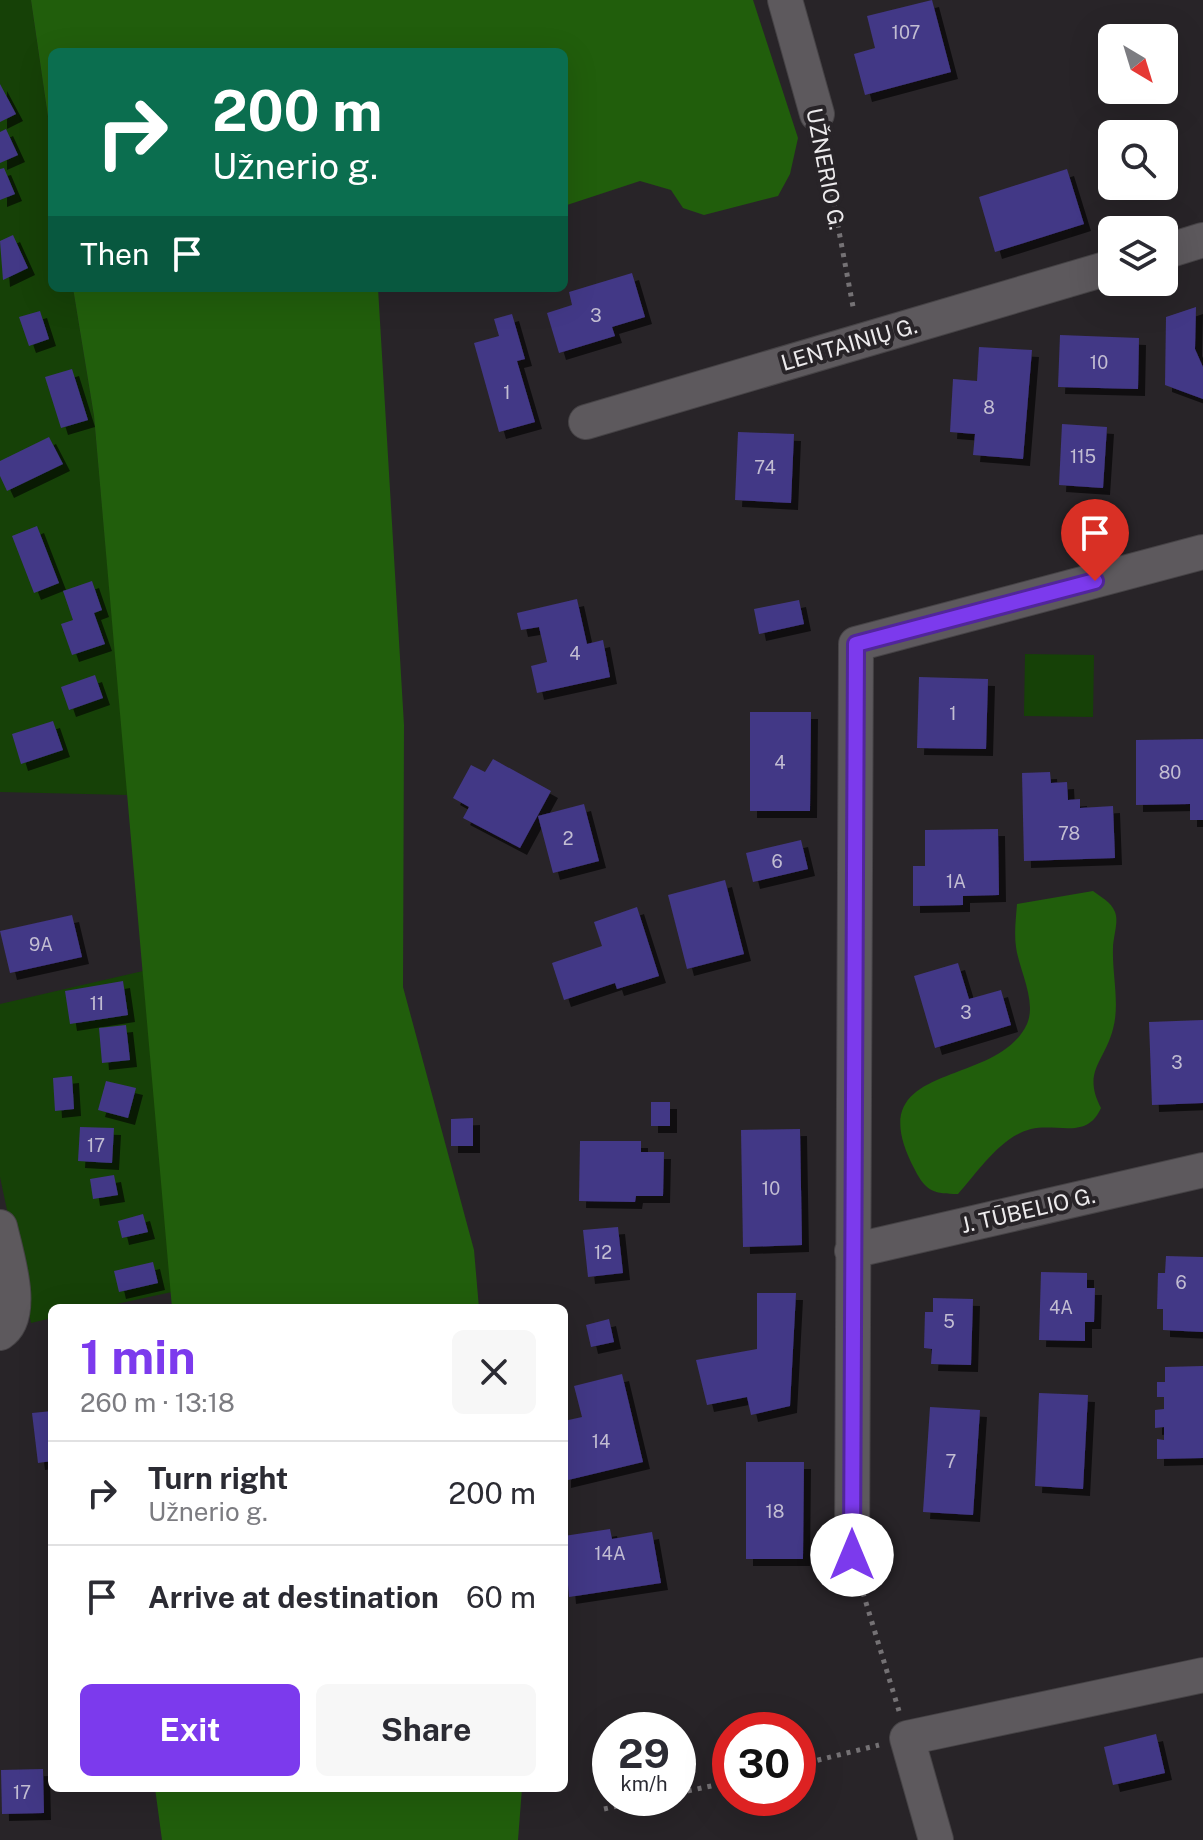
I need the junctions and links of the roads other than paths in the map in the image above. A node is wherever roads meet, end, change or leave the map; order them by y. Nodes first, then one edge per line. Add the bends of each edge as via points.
1 (785, 0) edge
2 (817, 114) road end
3 (1203, 240) edge
4 (1178, 248) edge
5 (1098, 271) edge
6 (586, 422) dead end
7 (1203, 552) edge
8 (1203, 1170) edge
9 (0, 1227) edge
10 (852, 1251) junction
11 (0, 1333) edge
12 (852, 1555) road end
13 (1203, 1675) edge
14 (936, 1840) edge

1 - 2 street, UŽNERIO G.
3 - 4 street
5 - 6 street, LENTAINIŲ G.
7 - 10 street via 856,644
8 - 10 street, J. TŪBELIO G.
9 - 11 street via 15,1303 6,1330
10 - 12 street
13 - 14 street via 907,1738

